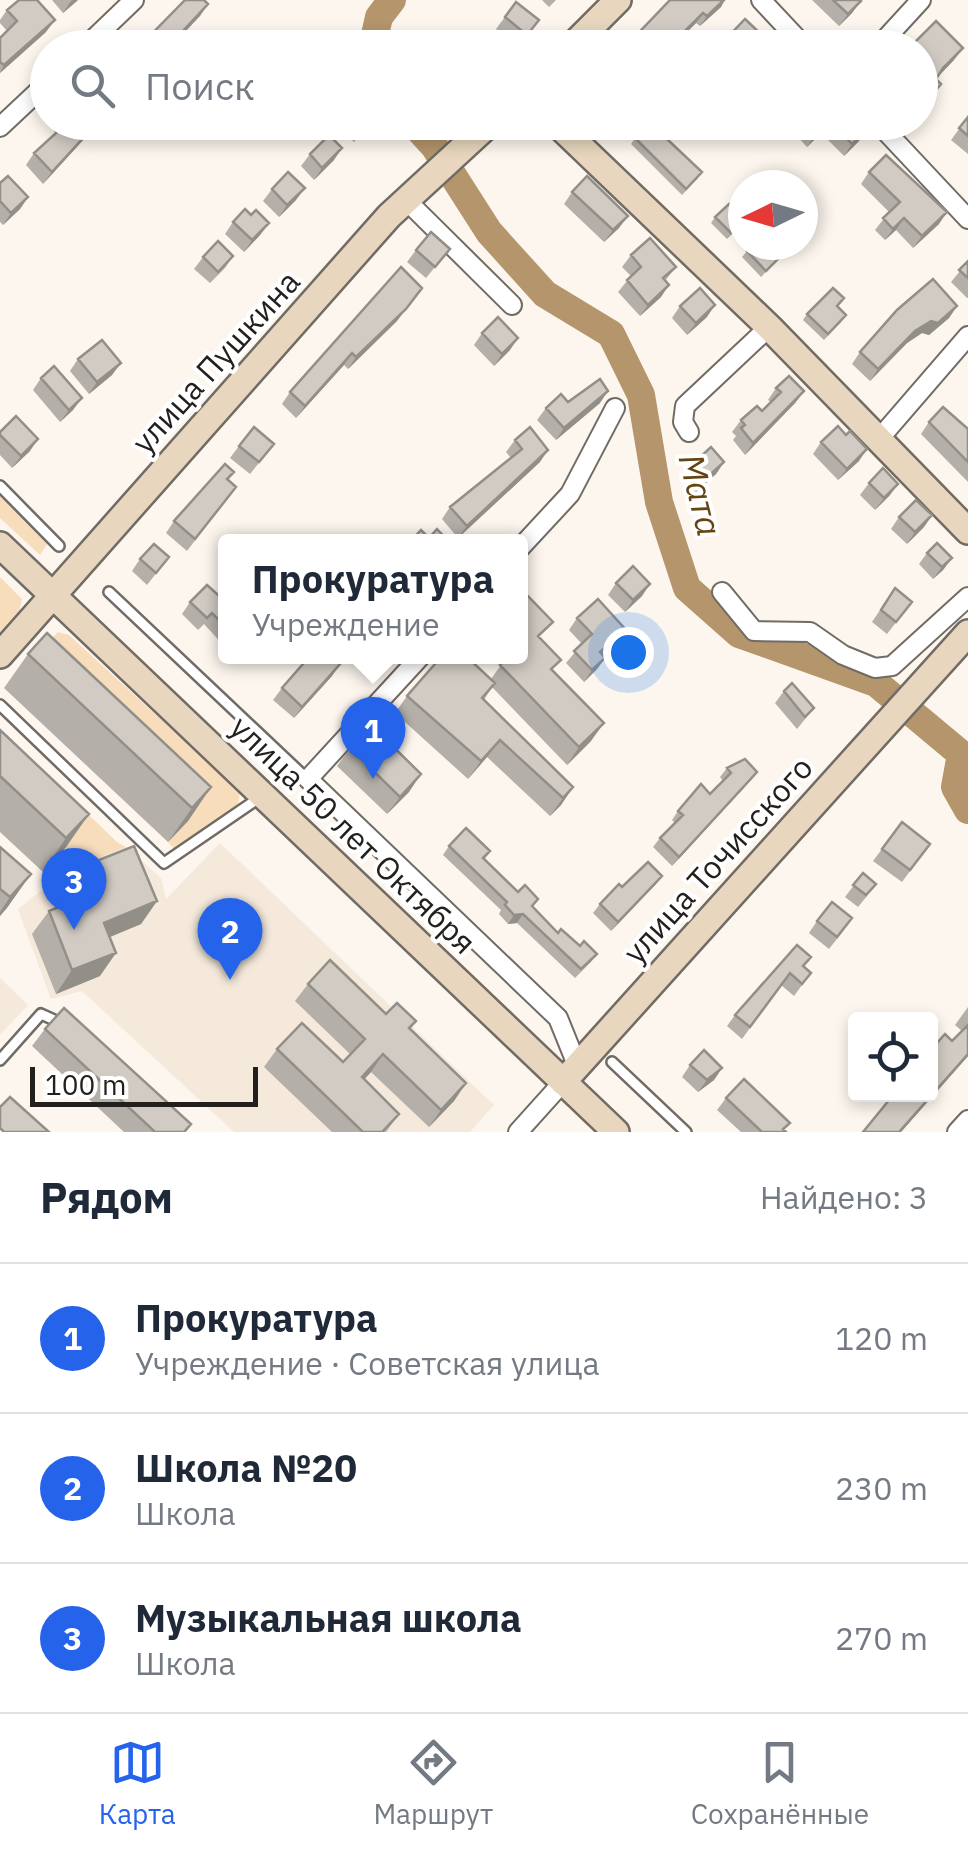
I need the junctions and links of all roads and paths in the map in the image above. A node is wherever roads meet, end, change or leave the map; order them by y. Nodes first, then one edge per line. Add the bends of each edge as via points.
1 (134, 0) edge
2 (618, 0) edge
3 (761, 0) edge
4 (921, 0) edge
5 (103, 30) edge
6 (588, 30) edge
7 (789, 30) edge
8 (894, 30) edge
9 (30, 99) edge
10 (0, 128) edge
11 (472, 140) edge
12 (574, 140) edge
13 (895, 140) edge
14 (406, 200) junction
15 (968, 219) edge
16 (512, 305) dead end
17 (768, 328) junction
18 (968, 336) edge
19 (614, 408) dead end
20 (689, 432) dead end
21 (879, 439) junction
22 (0, 486) edge
23 (968, 531) edge
24 (528, 539) edge
25 (0, 544) edge
26 (59, 546) dead end
27 (109, 592) dead end
28 (722, 592) dead end
29 (54, 595) junction
30 (968, 596) edge
31 (968, 633) edge
32 (0, 655) edge
33 (414, 664) edge
34 (0, 705) edge
35 (308, 779) junction
36 (265, 794) junction
37 (69, 1030) edge
38 (0, 1060) edge
39 (612, 1062) dead end
40 (570, 1073) junction
41 (968, 1120) edge
42 (518, 1132) edge
43 (616, 1132) edge
44 (686, 1132) edge
45 (956, 1132) edge

1 - 5 street
2 - 6 street
3 - 7 street
4 - 8 street
9 - 10 street
11 - 14 street, улица Пушкина
12 - 17 street
13 - 15 street
14 - 16 street
14 - 29 street, улица Пушкина
17 - 20 street via 686,406
17 - 21 street
18 - 21 street
19 - 24 street via 570,494
21 - 23 street
22 - 26 lane
25 - 29 street, улица 50 лет Октября
27 - 35 lane
28 - 30 street via 754,631 810,632 875,668 892,666
29 - 32 street, улица Пушкина
29 - 36 street, улица 50 лет Октября
31 - 40 street, улица Точисского
33 - 35 street
34 - 36 lane via 164,863
35 - 40 street via 558,1018
36 - 40 street, улица 50 лет Октября
37 - 38 lane via 55,1016 41,1014
39 - 44 lane
40 - 42 street, улица Точисского
40 - 43 street, улица 50 лет Октября
41 - 45 street

